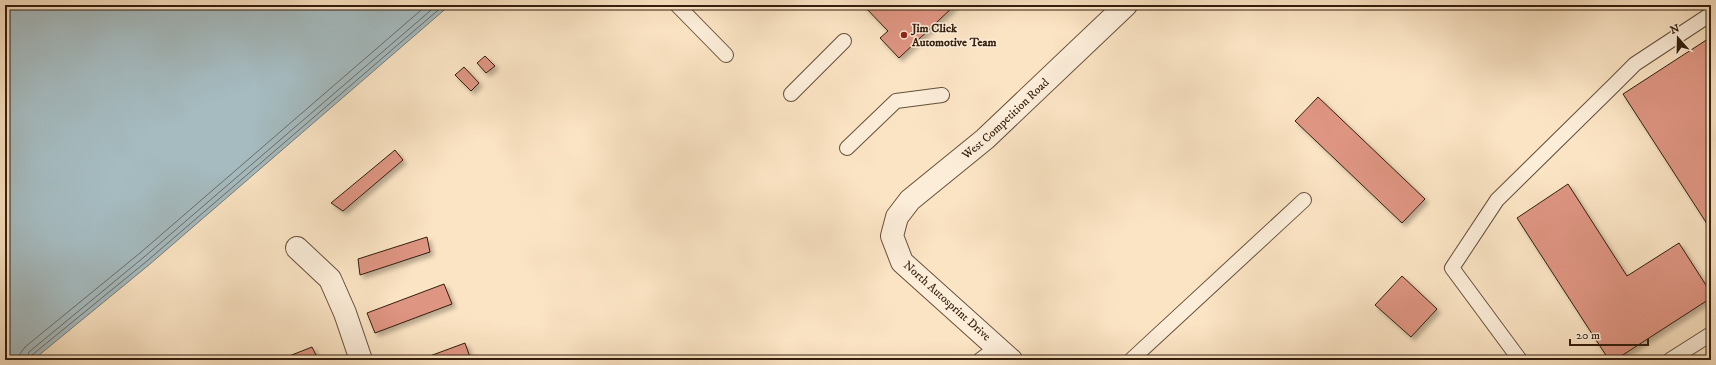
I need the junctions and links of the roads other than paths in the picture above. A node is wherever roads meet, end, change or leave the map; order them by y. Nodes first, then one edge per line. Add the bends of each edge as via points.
1 (677, 5) edge
2 (1126, 5) edge
3 (1711, 14) edge
4 (844, 41) dead end
5 (726, 54) dead end
6 (791, 94) dead end
7 (942, 95) dead end
8 (847, 148) dead end
9 (1304, 200) dead end
10 (892, 236) joint
11 (297, 248) dead end
12 (1711, 334) edge
13 (1004, 353) edge
14 (361, 360) edge
15 (980, 360) edge
16 (1131, 360) edge
17 (1520, 360) edge
18 (1670, 360) edge

1 - 5 lane
2 - 10 street, West Competition Road via 985,139 910,200 897,217
3 - 17 lane via 1635,64 1616,82 1497,200 1452,268
4 - 6 lane
7 - 8 lane via 896,101
9 - 16 lane
10 - 13 street, North Autosprint Drive via 902,262
11 - 14 street via 330,279
12 - 18 lane
13 - 15 lane

